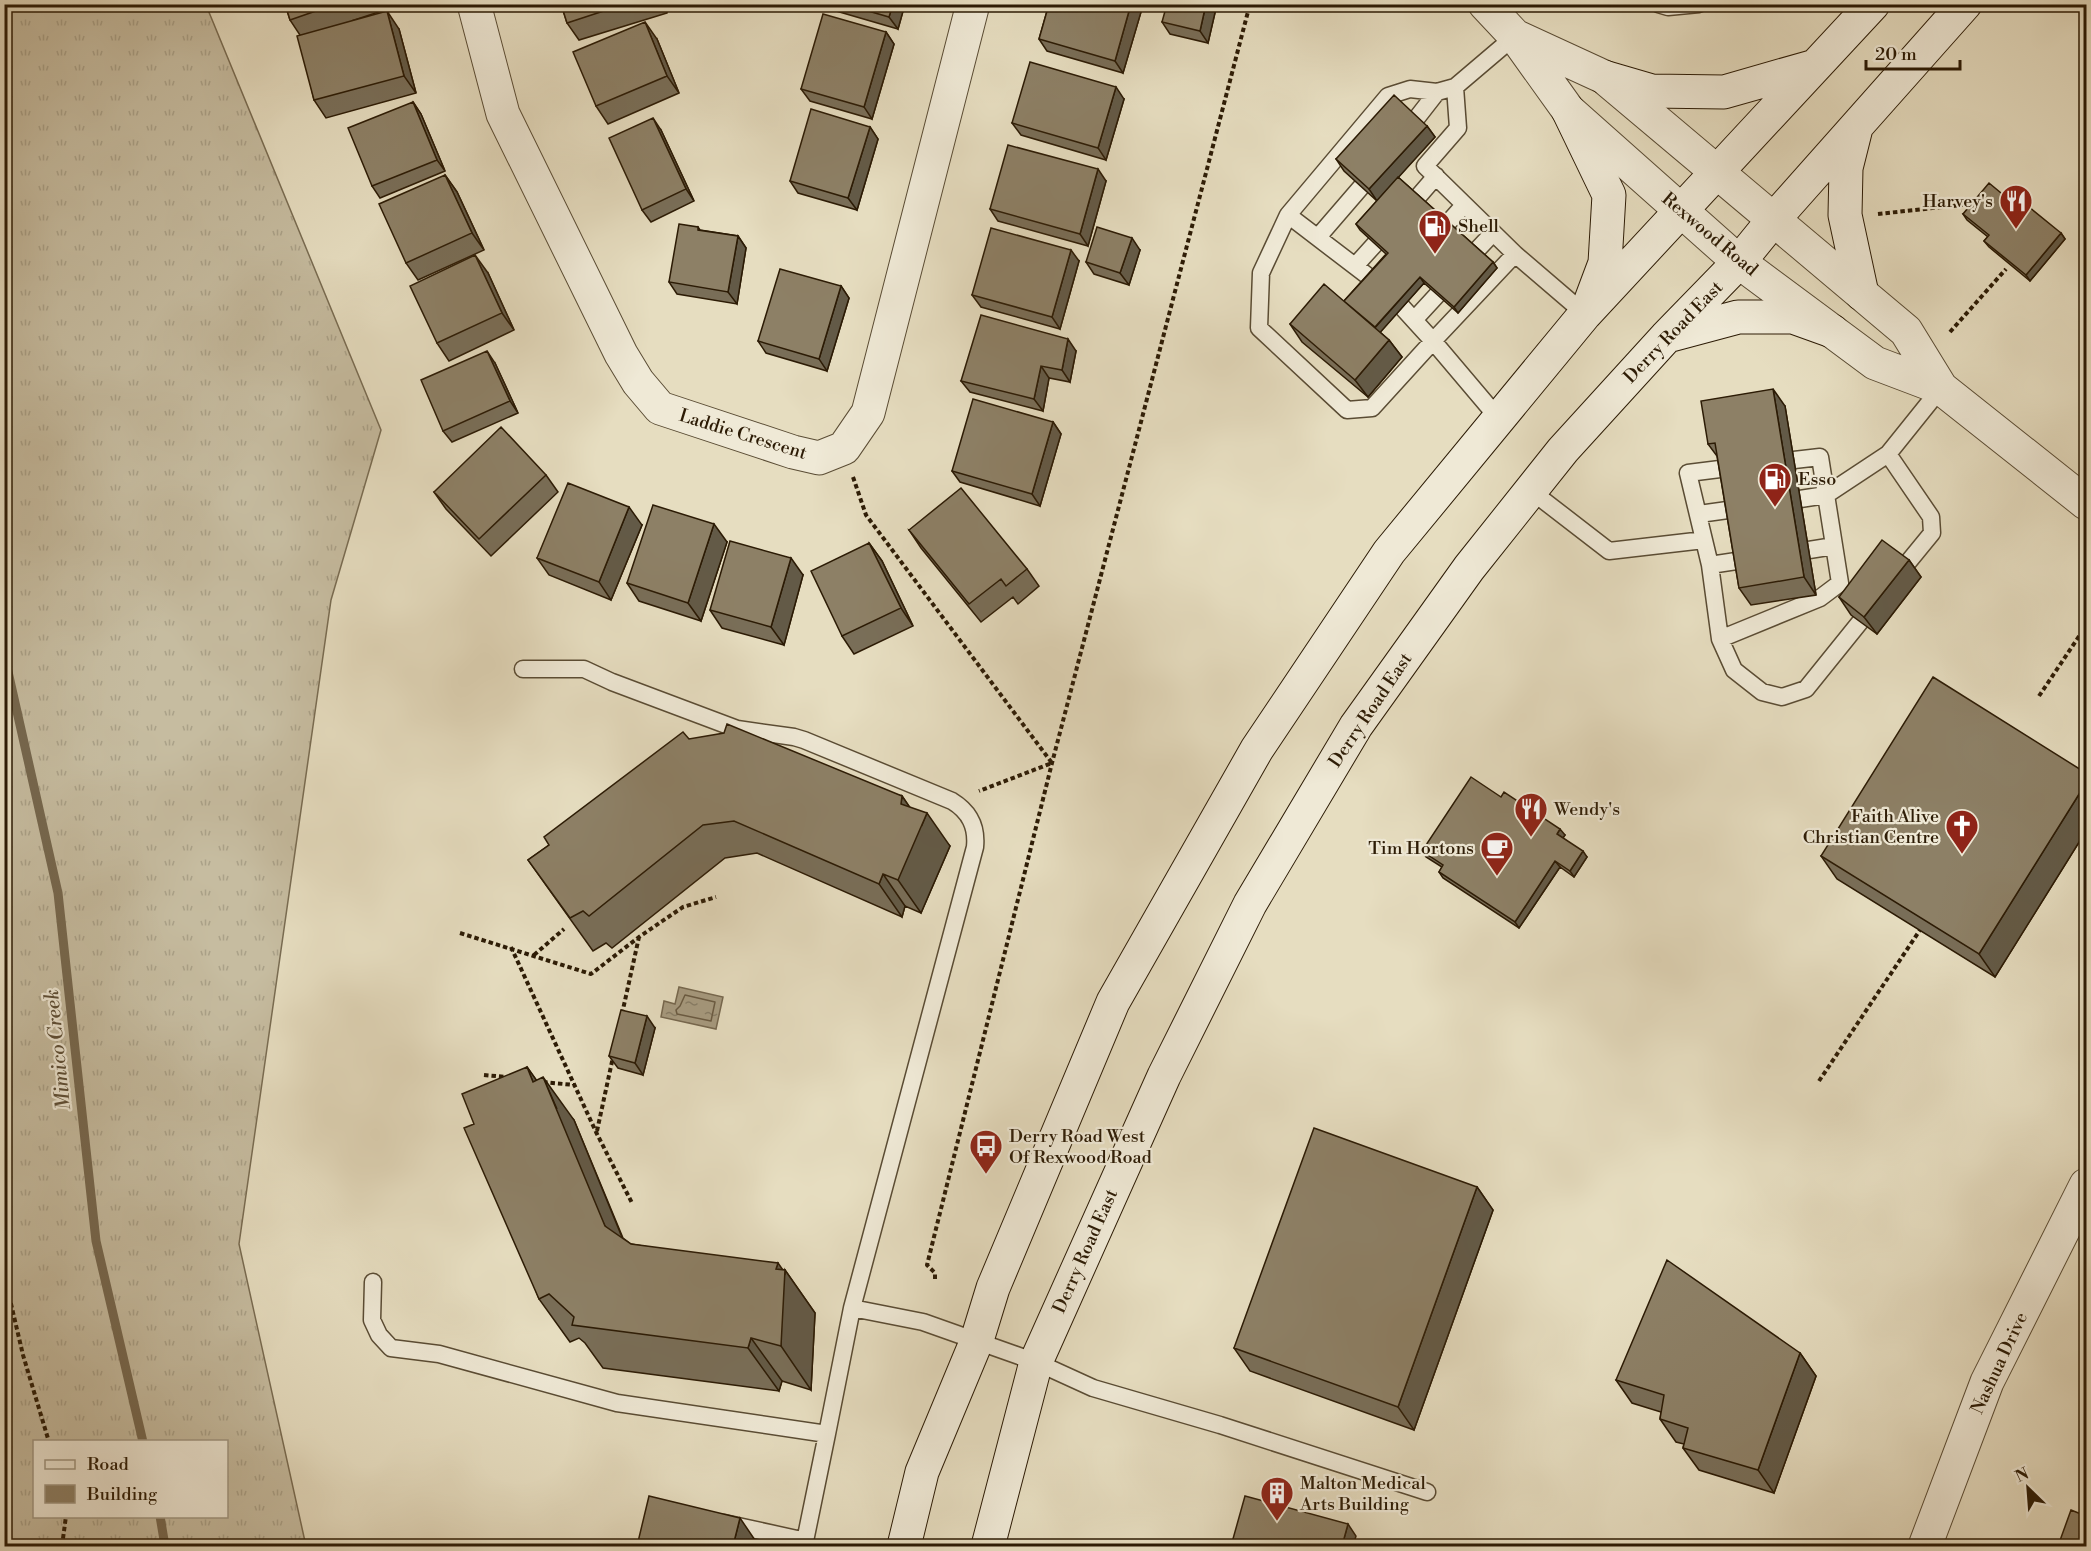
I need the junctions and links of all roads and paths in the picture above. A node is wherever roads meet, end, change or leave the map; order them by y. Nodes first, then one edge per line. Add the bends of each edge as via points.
1 (474, 4) edge
2 (973, 4) edge
3 (1250, 4) edge
4 (1485, 4) edge
5 (1658, 4) edge
6 (1699, 4) edge
7 (1873, 4) edge
8 (1965, 4) edge
9 (1515, 36) junction
10 (1816, 66) junction
11 (1604, 77) junction
12 (1455, 87) junction
13 (1437, 92) junction
14 (1568, 110) junction
15 (1416, 120) edge
16 (1857, 125) junction
17 (1716, 171) junction
18 (1436, 176) junction
19 (1362, 186) edge
20 (1417, 198) edge
21 (1970, 204) edge
22 (1464, 205) junction
23 (1682, 212) junction
24 (1876, 214) dead end
25 (1288, 215) junction
26 (1774, 219) junction
27 (1447, 224) edge
28 (1493, 233) junction
29 (1318, 237) junction
30 (1375, 244) edge
31 (1478, 250) edge
32 (1515, 254) junction
33 (1739, 262) junction
34 (1355, 266) junction
35 (2006, 269) edge
36 (1373, 280) edge
37 (1862, 294) junction
38 (1437, 295) edge
39 (1402, 307) edge
40 (1585, 314) junction
41 (1414, 320) junction
42 (1832, 331) junction
43 (1950, 332) dead end
44 (1666, 337) junction
45 (1433, 341) junction
46 (1941, 388) junction
47 (1499, 419) junction
48 (844, 448) junction
49 (1888, 454) junction
50 (1794, 460) dead end
51 (1728, 468) edge
52 (1530, 490) junction
53 (1826, 495) junction
54 (1800, 499) dead end
55 (2086, 503) edge
56 (1735, 509) edge
57 (1699, 514) junction
58 (1704, 540) junction
59 (1834, 546) junction
60 (1809, 550) dead end
61 (1743, 560) edge
62 (1710, 565) junction
63 (1905, 566) edge
64 (1860, 622) edge
65 (2086, 626) edge
66 (1720, 639) junction
67 (523, 669) dead end
68 (2039, 696) dead end
69 (1052, 763) junction
70 (952, 801) junction
71 (716, 897) dead end
72 (564, 928) edge
73 (1920, 930) edge
74 (460, 933) dead end
75 (639, 937) junction
76 (511, 947) junction
77 (534, 955) junction
78 (621, 1017) edge
79 (614, 1052) edge
80 (484, 1075) dead end
81 (507, 1078) edge
82 (541, 1081) edge
83 (1819, 1081) dead end
84 (575, 1085) junction
85 (596, 1132) junction
86 (2086, 1185) edge
87 (632, 1203) dead end
88 (4, 1274) edge
89 (935, 1280) dead end
90 (373, 1282) dead end
91 (852, 1308) junction
92 (977, 1340) junction
93 (1036, 1362) junction
94 (827, 1434) junction
95 (49, 1440) edge
96 (1427, 1492) dead end
97 (66, 1518) edge
98 (704, 1518) edge
99 (805, 1544) edge
100 (62, 1546) edge
101 (904, 1546) edge
102 (988, 1546) edge
103 (1925, 1546) edge

1 - 48 main road, Laddie Crescent via 503,114 638,382 660,408 793,452 819,458
2 - 48 main road via 868,413
3 - 69 path
4 - 9 main road, Rexwood Road
5 - 6 lane
7 - 10 main road
8 - 16 main road, Derry Road East
9 - 11 main road, Rexwood Road
9 - 12 lane
9 - 14 main road, Rexwood Road
10 - 11 main road via 1724,92 1652,91
10 - 17 main road
11 - 17 main road, Rexwood Road
12 - 13 lane
12 - 18 lane via 1458,128 1425,166
13 - 15 lane
13 - 25 lane via 1410,89 1388,96
14 - 23 main road, Rexwood Road
14 - 40 main road via 1610,195 1605,263
16 - 26 main road, Derry Road East
16 - 37 main road via 1846,168 1845,215
17 - 23 main road
17 - 26 main road, Rexwood Road
18 - 20 lane
18 - 22 lane
19 - 29 lane
21 - 24 path
22 - 27 lane
22 - 28 lane
23 - 33 main road, Rexwood Road
23 - 40 main road
25 - 29 lane
25 - 45 lane via 1261,273 1259,328 1347,410 1372,408
26 - 33 main road, Derry Road East
26 - 37 main road, Rexwood Road
28 - 31 lane
28 - 32 lane
29 - 34 lane
30 - 34 lane
32 - 40 lane
32 - 45 lane
33 - 42 main road, Rexwood Road
33 - 44 main road, Derry Road East
34 - 36 lane
35 - 43 path
37 - 46 main road, Rexwood Road via 1906,331
38 - 41 lane
39 - 41 lane
40 - 47 main road
41 - 45 lane
42 - 44 main road via 1793,317 1738,317
42 - 46 main road, Rexwood Road via 1875,363
44 - 52 main road, Derry Road East
45 - 47 lane
46 - 49 lane
46 - 55 main road, Rexwood Road
47 - 92 main road via 1389,552 1276,719 1130,972 1113,1002 998,1277
48 - 69 path via 866,514
49 - 53 lane
49 - 63 lane via 1931,517 1932,533
50 - 53 lane via 1820,457
51 - 57 lane via 1688,473
52 - 58 lane via 1609,551
52 - 93 main road, Derry Road East via 1356,726 1250,904 1164,1076
53 - 54 lane
53 - 59 lane
56 - 57 lane
57 - 58 lane
58 - 62 lane
59 - 60 lane
59 - 66 lane via 1840,583 1820,598
61 - 62 lane
62 - 66 lane
64 - 66 lane via 1806,688 1782,697 1762,692 1734,670
65 - 68 path
67 - 70 lane via 584,669 737,729 804,740
69 - 70 path
69 - 89 path via 927,1265 935,1273
70 - 91 lane via 964,808 972,821 975,847
71 - 75 path via 683,907
72 - 77 path
73 - 83 path
74 - 76 path
75 - 77 path via 591,974
75 - 78 path
76 - 77 path
76 - 84 path
79 - 85 path
80 - 81 path
82 - 84 path
84 - 85 path
85 - 87 path
86 - 103 main road, Nashua Drive via 1987,1382
88 - 95 path via 23,1355
90 - 94 lane via 372,1320 391,1348 439,1354 617,1403
91 - 92 lane via 923,1322
91 - 94 lane
92 - 93 lane
92 - 101 main road via 922,1472
93 - 96 lane via 1093,1388
93 - 102 main road, Derry Road East
94 - 99 lane
97 - 100 path
98 - 99 lane

